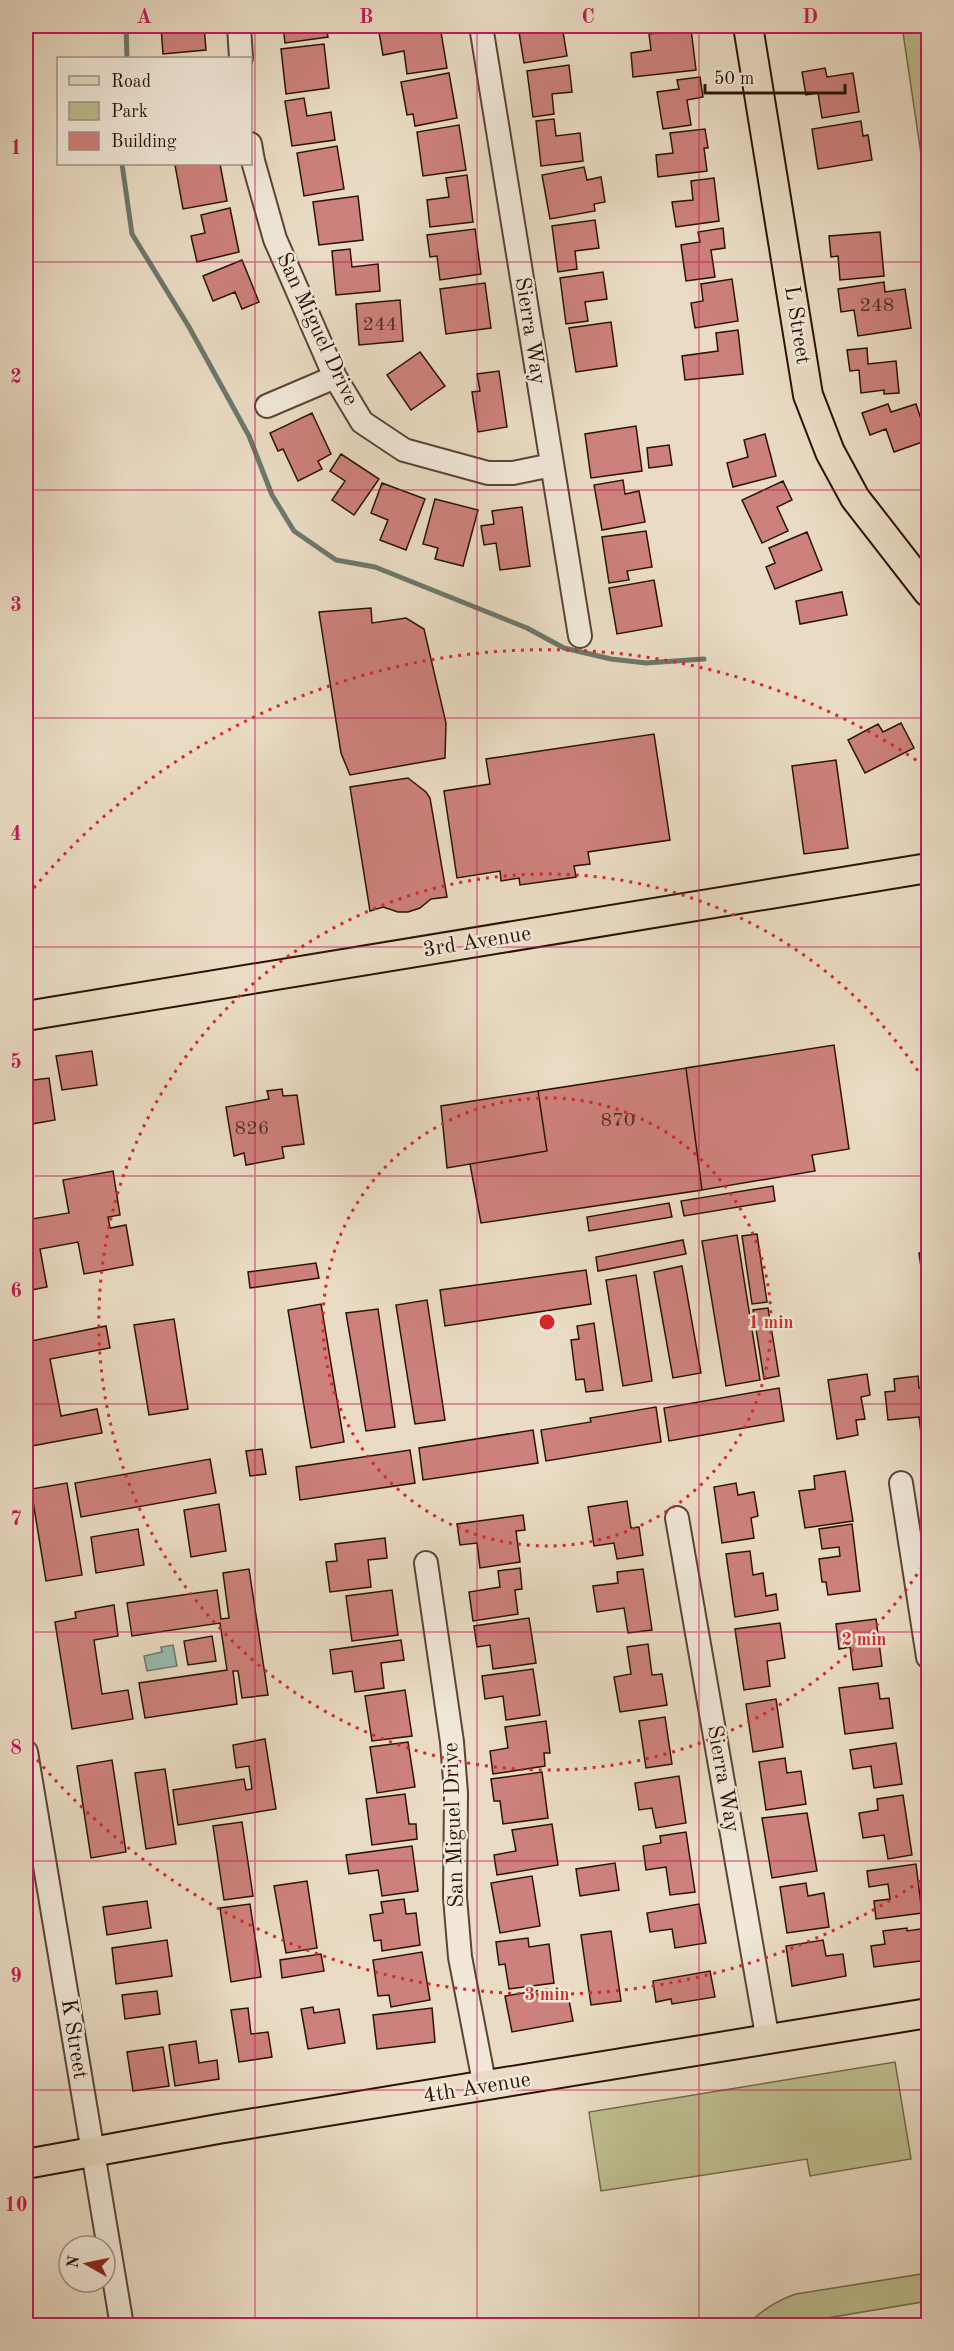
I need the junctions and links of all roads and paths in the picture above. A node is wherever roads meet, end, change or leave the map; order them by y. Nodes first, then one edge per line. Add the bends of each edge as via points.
1 (239, 26) edge
2 (481, 26) edge
3 (748, 26) edge
4 (241, 57) edge
5 (252, 155) edge
6 (335, 378) junction
7 (267, 406) dead end
8 (552, 465) junction
9 (928, 592) edge
10 (580, 636) dead end
11 (928, 868) edge
12 (26, 1016) edge
13 (901, 1483) dead end
14 (677, 1518) dead end
15 (426, 1563) dead end
16 (928, 1657) edge
17 (26, 1752) edge
18 (928, 2013) edge
19 (768, 2041) junction
20 (485, 2087) junction
21 (92, 2152) junction
22 (26, 2164) edge
23 (122, 2325) edge

1 - 4 street
2 - 8 street, Sierra Way
3 - 9 main road, L Street via 808,395 830,452 855,498
5 - 6 street, San Miguel Drive via 275,239
6 - 7 street
6 - 8 street, San Miguel Drive via 362,422 404,450 488,473 513,473
8 - 10 street, Sierra Way
11 - 12 main road, 3rd Avenue
13 - 16 street
14 - 19 street, Sierra Way
15 - 20 street, San Miguel Drive via 452,1742 460,1957
17 - 21 street, K Street
18 - 19 main road, 4th Avenue
19 - 20 main road, 4th Avenue
20 - 21 main road, 4th Avenue
21 - 22 main road, 4th Avenue
21 - 23 street, K Street

